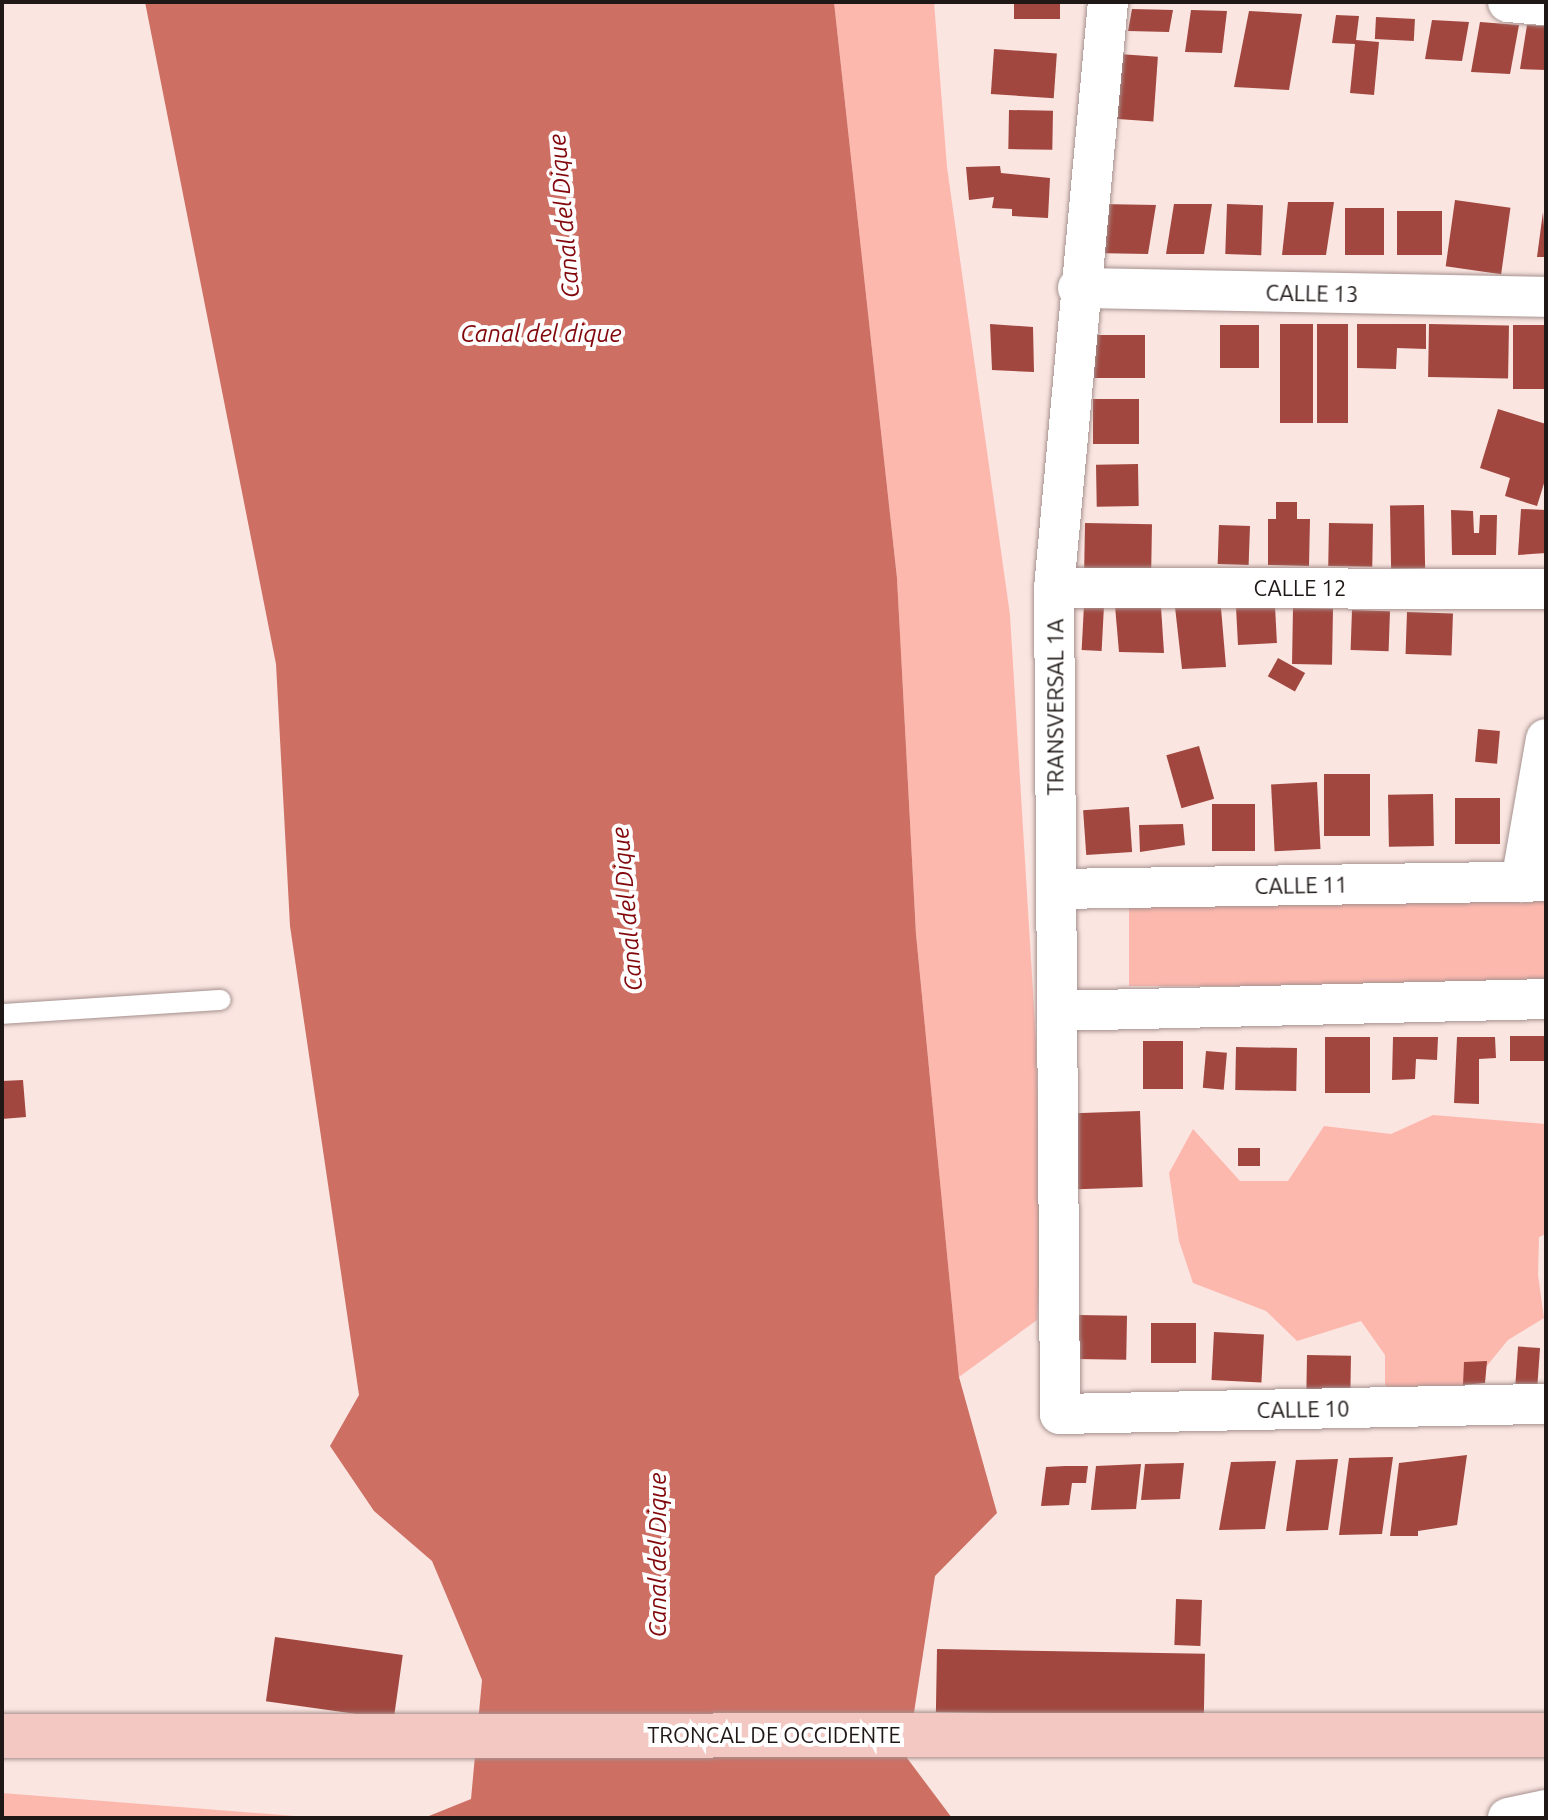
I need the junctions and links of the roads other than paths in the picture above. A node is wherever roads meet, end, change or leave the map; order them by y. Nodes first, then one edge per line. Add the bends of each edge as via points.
1 (1108, 2) edge
2 (1508, 2) edge
3 (1546, 5) edge
4 (1078, 288) junction
5 (1546, 297) edge
6 (1054, 588) junction
7 (1546, 589) edge
8 (1546, 739) edge
9 (1534, 881) edge
10 (1056, 889) junction
11 (1546, 999) edge
12 (221, 1000) dead end
13 (1057, 1011) junction
14 (2, 1014) edge
15 (1546, 1404) edge
16 (1060, 1414) joint
17 (1546, 1735) edge
18 (2, 1736) edge
19 (1546, 1810) edge
20 (1508, 1818) edge

1 - 4 street, TRANSVERSAL 1A
2 - 3 street
4 - 5 street, CALLE 13
4 - 6 street, TRANSVERSAL 1A
6 - 7 street, CALLE 12
6 - 10 street, TRANSVERSAL 1A
8 - 9 street
9 - 10 street, CALLE 11
10 - 13 street, TRANSVERSAL 1A
11 - 13 street
12 - 14 lane
13 - 16 street, TRANSVERSAL 1A
15 - 16 street, CALLE 10
17 - 18 highway, TRONCAL DE OCCIDENTE
19 - 20 street

